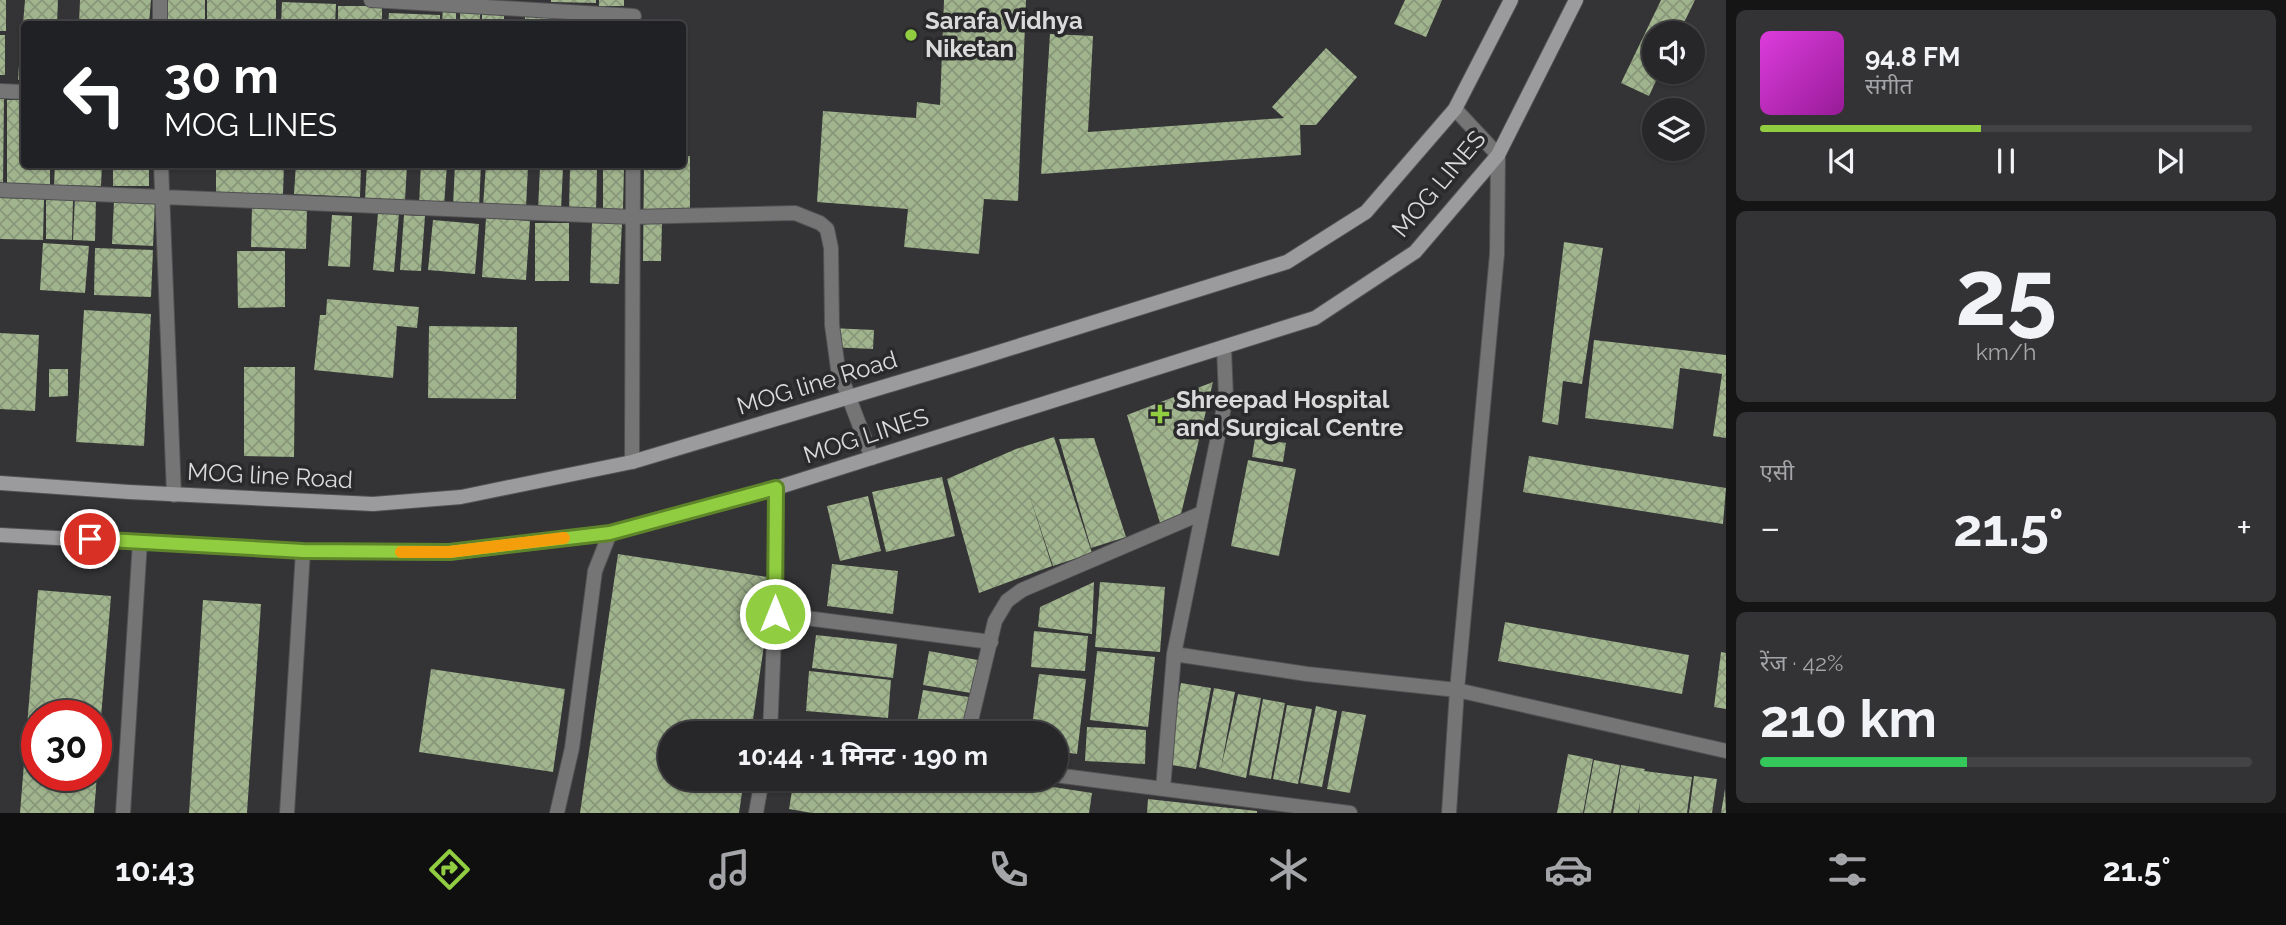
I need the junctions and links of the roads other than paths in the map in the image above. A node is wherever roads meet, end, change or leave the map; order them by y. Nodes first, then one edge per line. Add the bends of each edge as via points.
1 (160, 0) edge
2 (371, 0) edge
3 (635, 0) edge
4 (1511, 0) edge
5 (1576, 0) edge
6 (634, 20) edge
7 (160, 21) edge
8 (0, 91) edge
9 (21, 92) edge
10 (1455, 109) junction
11 (1498, 155) junction
12 (161, 168) edge
13 (633, 168) edge
14 (0, 190) edge
15 (160, 195) junction
16 (632, 217) junction
17 (1224, 349) junction
18 (850, 397) junction
19 (872, 458) junction
20 (632, 462) junction
21 (0, 482) edge
22 (776, 488) junction
23 (174, 495) junction
24 (1202, 513) junction
25 (610, 533) junction
26 (0, 535) edge
27 (140, 541) junction
28 (303, 551) junction
29 (775, 614) junction
30 (991, 642) junction
31 (1174, 654) junction
32 (1457, 690) junction
33 (771, 721) edge
34 (971, 721) edge
35 (1726, 751) edge
36 (1068, 777) edge
37 (1163, 789) junction
38 (760, 791) edge
39 (123, 813) edge
40 (287, 813) edge
41 (557, 813) edge
42 (756, 813) edge
43 (1349, 813) edge
44 (1449, 813) edge

1 - 7 street
2 - 6 street
3 - 6 street
4 - 10 main road, MOG line Road
5 - 11 main road, MOG LINES
8 - 9 street
10 - 11 street
10 - 18 main road, MOG line Road via 1366,212 1287,262
11 - 17 main road, MOG LINES via 1415,252 1315,318
11 - 32 street via 1497,254
12 - 15 street
13 - 16 street
14 - 15 street
15 - 16 street
15 - 23 street
16 - 18 street via 795,212 820,223 827,229 831,248 835,352
16 - 20 street
17 - 19 main road, MOG LINES
17 - 24 street via 1226,397
18 - 19 street
18 - 20 main road, MOG line Road
19 - 22 main road, MOG LINES
20 - 23 main road, MOG line Road via 461,497 373,504
21 - 23 main road, MOG line Road
22 - 25 main road, MOG LINES
22 - 29 street
24 - 30 street via 1022,590 1007,601 995,621
24 - 31 street
25 - 28 main road, MOG LINES via 449,552
25 - 41 street via 595,571 572,748
26 - 27 main road, MOG LINES
27 - 28 main road, MOG LINES
27 - 39 street
28 - 40 street
29 - 30 street
29 - 33 street
30 - 34 street
31 - 32 street
31 - 37 street
32 - 35 street
32 - 44 street
36 - 37 street
37 - 43 street
38 - 42 street

